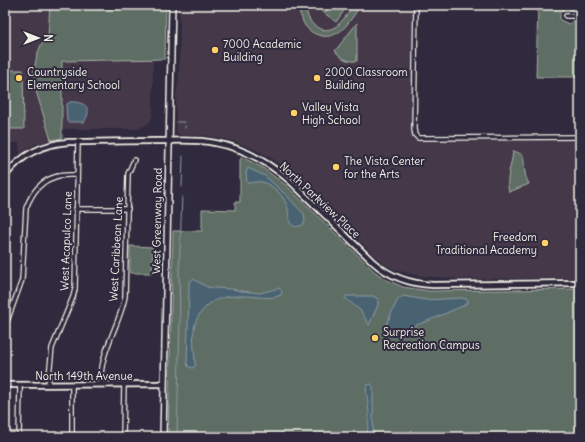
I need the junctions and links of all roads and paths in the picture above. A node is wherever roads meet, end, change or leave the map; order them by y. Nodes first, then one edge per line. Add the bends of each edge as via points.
1 (172, 5) edge
2 (416, 5) edge
3 (566, 16) dead end
4 (580, 16) edge
5 (580, 138) edge
6 (169, 141) junction
7 (78, 142) junction
8 (134, 160) dead end
9 (77, 175) junction
10 (5, 176) edge
11 (76, 209) junction
12 (128, 209) junction
13 (580, 283) edge
14 (5, 327) edge
15 (101, 384) junction
16 (124, 384) junction
17 (164, 384) junction
18 (5, 385) edge
19 (20, 385) junction
20 (48, 385) junction
21 (72, 385) junction
22 (19, 437) edge
23 (72, 437) edge
24 (123, 437) edge
25 (163, 437) edge

1 - 6 main road, West Greenway Road
2 - 5 street via 414,119 415,135 418,138
3 - 4 street
6 - 7 street, North Parkview Place
6 - 13 street, North Parkview Place via 215,143 264,161 290,181 373,262 402,280 422,284
6 - 17 main road, West Greenway Road
7 - 9 street, West Acapulco Lane
7 - 10 street, North Parkview Place via 57,143 34,150 17,162
8 - 12 street, West Caribbean Lane via 128,174
9 - 11 street, West Acapulco Lane
9 - 14 street via 55,176 45,181 30,197 26,208 22,280
11 - 12 street
11 - 20 street, West Acapulco Lane via 75,289 52,348
12 - 15 street, West Caribbean Lane via 125,297 122,313 104,356
15 - 16 street, North 149th Avenue
15 - 21 street, North 149th Avenue
16 - 17 street, North 149th Avenue
16 - 24 street
17 - 25 main road, West Greenway Road
18 - 19 street, North 149th Avenue
19 - 20 street, North 149th Avenue
19 - 22 street
20 - 21 street, North 149th Avenue
21 - 23 street

